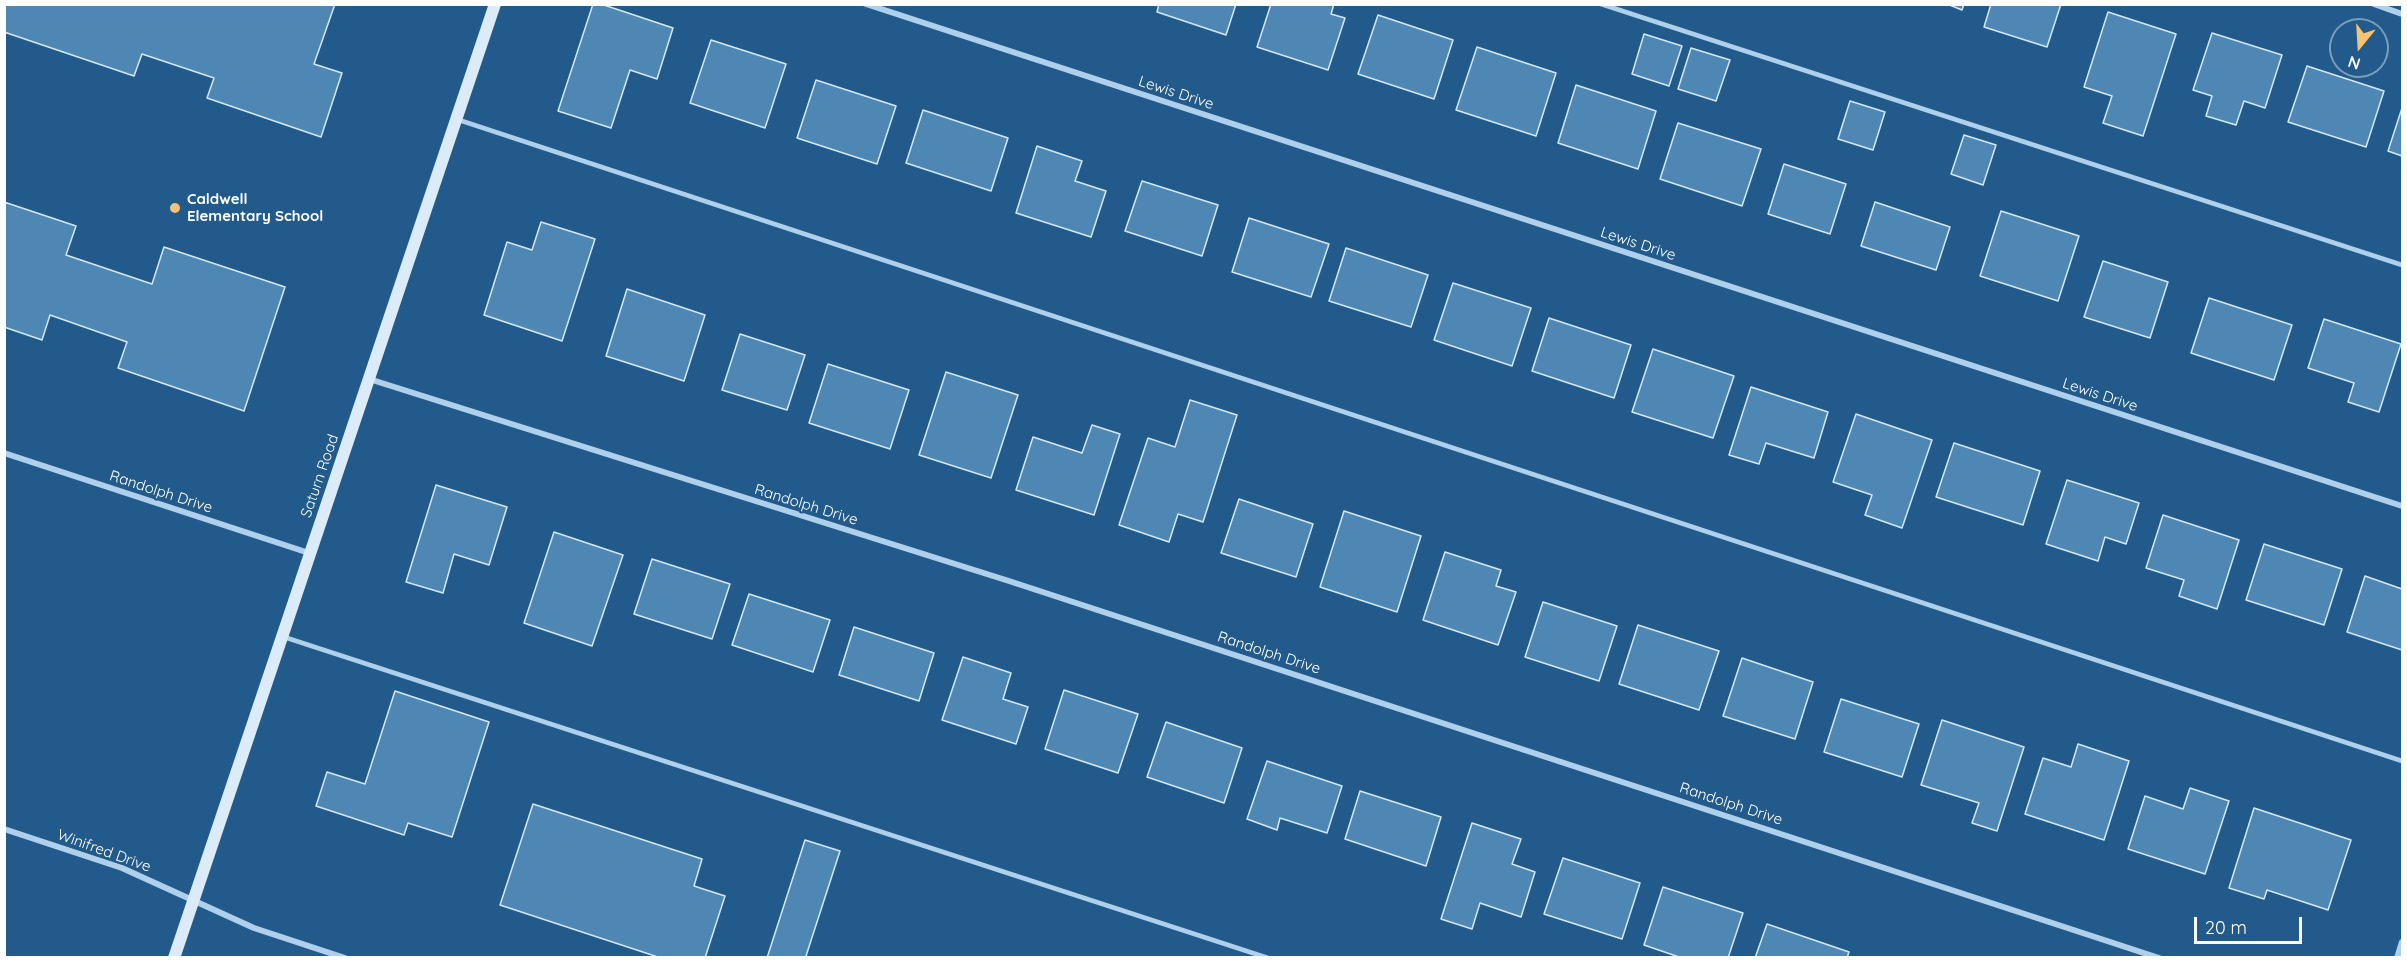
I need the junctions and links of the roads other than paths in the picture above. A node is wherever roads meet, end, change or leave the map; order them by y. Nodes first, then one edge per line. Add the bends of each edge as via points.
1 (495, 4) edge
2 (866, 4) edge
3 (1601, 4) edge
4 (2374, 4) edge
5 (2403, 14) edge
6 (456, 119) junction
7 (2403, 265) edge
8 (369, 379) junction
9 (4, 453) edge
10 (2403, 506) edge
11 (309, 553) junction
12 (281, 636) junction
13 (2403, 761) edge
14 (4, 829) edge
15 (193, 900) junction
16 (2403, 942) edge
17 (174, 957) edge
18 (345, 957) edge
19 (1268, 957) edge
20 (2159, 957) edge
21 (2397, 957) edge

1 - 6 street, Saturn Road
2 - 10 street, Lewis Drive
3 - 7 lane
4 - 5 street
6 - 8 street, Saturn Road
6 - 13 lane
8 - 11 street, Saturn Road
8 - 20 street, Randolph Drive via 1009,580
9 - 11 street, Randolph Drive
11 - 12 street, Saturn Road
12 - 15 street, Saturn Road
12 - 19 lane
14 - 15 street, Winifred Drive via 122,868
15 - 17 street, Saturn Road
15 - 18 street, Winifred Drive via 254,928
16 - 21 street

